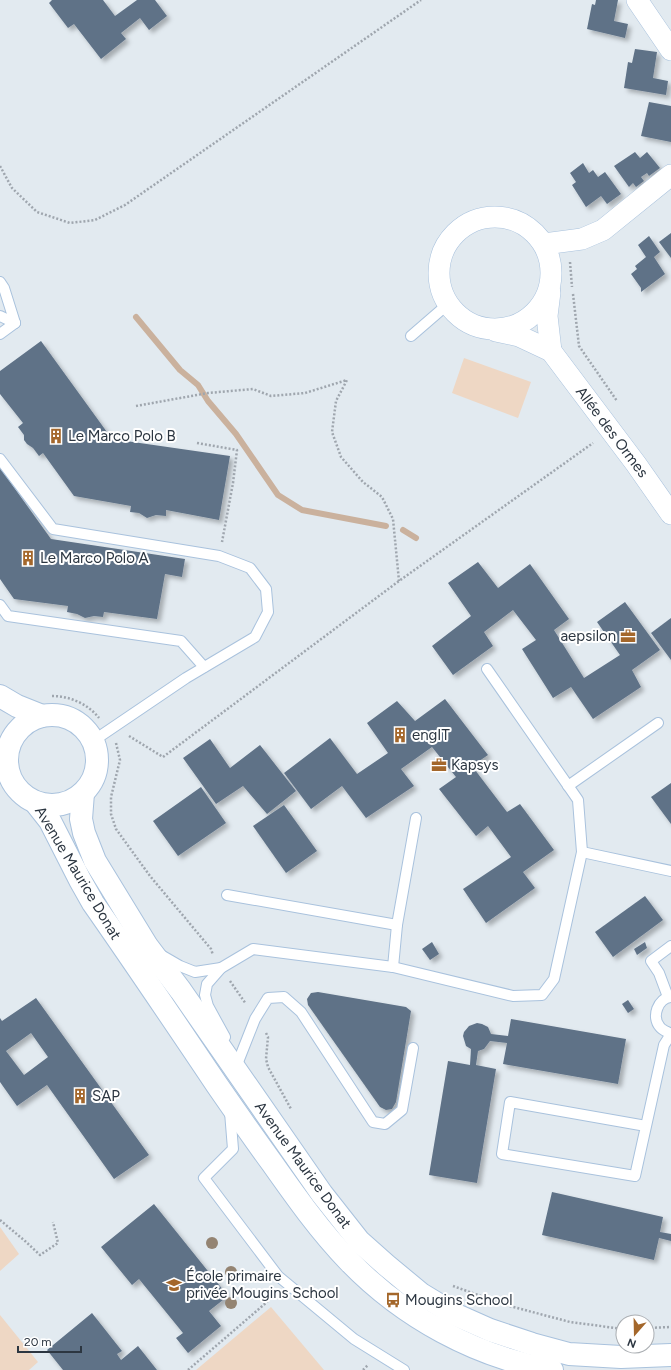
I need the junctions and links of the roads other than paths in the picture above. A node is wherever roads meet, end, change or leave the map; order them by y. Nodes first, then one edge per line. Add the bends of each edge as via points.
1 (637, 0) edge
2 (671, 50) edge
3 (671, 175) edge
4 (544, 244) junction
5 (0, 282) edge
6 (551, 283) junction
7 (448, 304) junction
8 (0, 316) edge
9 (15, 323) junction
10 (480, 328) junction
11 (0, 334) edge
12 (411, 336) dead end
13 (551, 351) junction
14 (0, 459) edge
15 (671, 514) edge
16 (0, 605) edge
17 (204, 667) junction
18 (487, 669) dead end
19 (0, 696) edge
20 (42, 716) junction
21 (658, 723) dead end
22 (93, 741) junction
23 (4, 745) edge
24 (568, 786) junction
25 (83, 793) junction
26 (35, 802) junction
27 (416, 818) dead end
28 (582, 852) junction
29 (671, 871) edge
30 (227, 895) dead end
31 (397, 924) junction
32 (147, 946) junction
33 (671, 946) edge
34 (392, 967) junction
35 (221, 969) junction
36 (669, 997) edge
37 (413, 1048) dead end
38 (238, 1062) junction
39 (229, 1102) junction
40 (261, 1106) junction
41 (646, 1126) junction
42 (671, 1355) edge
43 (404, 1370) edge
44 (552, 1370) edge

1 - 2 street
3 - 4 street via 603,230 582,239
4 - 6 street via 552,270
4 - 7 street via 532,230 516,220 499,216 481,218 464,225 451,237 441,252 438,270 440,288
5 - 9 lane
6 - 10 street via 544,301 532,315 517,325 499,330
6 - 13 street via 547,316
7 - 10 street via 456,315
7 - 12 lane
8 - 9 lane
9 - 11 lane
10 - 13 street, Allée des Ormes via 520,336
13 - 15 street, Allée des Ormes
14 - 17 lane via 53,529 219,556 250,568 266,589 268,612 255,637
16 - 17 lane via 8,616 181,641
17 - 22 lane
18 - 24 lane
19 - 20 main road
20 - 22 main road via 72,720 84,729
20 - 23 main road via 30,721
21 - 24 lane
22 - 25 main road via 97,763 95,774
23 - 26 main road via 12,781 21,793
24 - 28 lane via 578,800
25 - 26 main road via 73,800 60,804 47,805
25 - 32 main road, Avenue Maurice Donat via 81,819 95,862
26 - 39 main road, Avenue Maurice Donat via 50,820 93,903
27 - 31 lane
28 - 29 lane
28 - 34 lane via 554,979 542,995 513,996
30 - 31 lane
31 - 34 lane
32 - 35 lane via 195,972
32 - 40 main road, Avenue Maurice Donat
33 - 36 lane via 651,961
34 - 35 lane via 253,949
35 - 38 lane via 207,984 205,995 208,1006
36 - 41 lane via 662,1001 657,1009 656,1018 660,1027 671,1034 664,1045
37 - 38 lane via 402,1110 385,1124 373,1122 300,1012 284,997 268,998 255,1019
38 - 40 lane
39 - 43 lane via 233,1149 204,1178 278,1276 354,1339
39 - 44 main road, Avenue Maurice Donat via 303,1207 370,1282 415,1315 450,1336 494,1354
40 - 42 main road, Avenue Maurice Donat via 322,1194 359,1241 421,1294 454,1314 490,1330 569,1354 621,1357
41 - 41 lane via 635,1176 502,1154 510,1102

